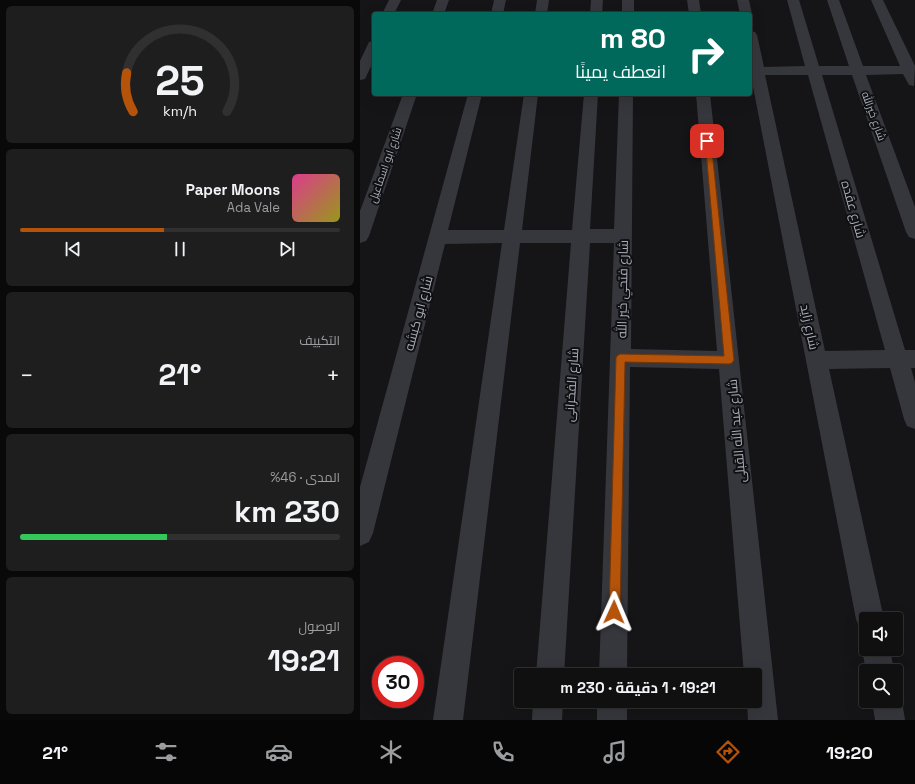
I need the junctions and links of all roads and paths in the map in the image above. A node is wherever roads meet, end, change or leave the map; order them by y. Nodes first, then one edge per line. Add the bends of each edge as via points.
1 (395, 0) edge
2 (443, 0) edge
3 (500, 0) edge
4 (543, 0) edge
5 (597, 0) edge
6 (628, 0) edge
7 (693, 0) edge
8 (743, 0) edge
9 (793, 0) edge
10 (833, 0) edge
11 (877, 0) edge
12 (389, 12) edge
13 (439, 12) edge
14 (497, 12) edge
15 (542, 12) edge
16 (596, 12) edge
17 (628, 12) edge
18 (695, 12) edge
19 (746, 12) edge
20 (752, 45) edge
21 (372, 49) edge
22 (757, 70) junction
23 (814, 70) junction
24 (858, 70) junction
25 (912, 70) edge
26 (360, 76) edge
27 (915, 84) edge
28 (409, 96) edge
29 (475, 96) edge
30 (531, 96) edge
31 (591, 96) edge
32 (626, 96) edge
33 (703, 96) edge
34 (915, 232) edge
35 (360, 236) edge
36 (581, 236) junction
37 (623, 236) junction
38 (438, 237) junction
39 (512, 237) junction
40 (620, 358) junction
41 (906, 359) edge
42 (729, 360) junction
43 (817, 360) junction
44 (915, 418) edge
45 (360, 533) edge
46 (869, 612) edge
47 (550, 668) edge
48 (613, 668) edge
49 (548, 708) edge
50 (612, 708) edge
51 (887, 708) edge
52 (448, 720) edge
53 (547, 720) edge
54 (612, 720) edge
55 (763, 720) edge
56 (890, 720) edge

1 - 12 street
2 - 13 street
3 - 14 street
4 - 15 street
5 - 16 street
6 - 17 street
7 - 18 street
8 - 19 street
9 - 23 street, شارع عقده
10 - 24 street, شارع خيرالله
11 - 25 street
20 - 22 street, شارع زايد
21 - 26 street
22 - 23 street
22 - 43 street, شارع زايد
23 - 24 street
23 - 41 street, شارع عقده
24 - 25 street
24 - 34 street, شارع خيرالله
25 - 27 street
28 - 35 street, شارع ابو اسماعيل
29 - 38 street, شارع ابو كبشه
30 - 39 street
31 - 36 street, شارع الفخرانى
32 - 37 street, شارع فتحي خير الله
33 - 42 street, شارع عبد الله القبلى
36 - 37 street
36 - 39 street
36 - 47 street, شارع الفخرانى
37 - 40 street, شارع فتحي خير الله
38 - 39 street
38 - 45 street, شارع ابو كبشه
39 - 52 street
40 - 42 street
40 - 48 street, شارع فتحي خير الله
41 - 43 street
41 - 44 street, شارع عقده
42 - 55 street, شارع عبد الله القبلى
43 - 46 street, شارع زايد
49 - 53 street
50 - 54 street
51 - 56 street

